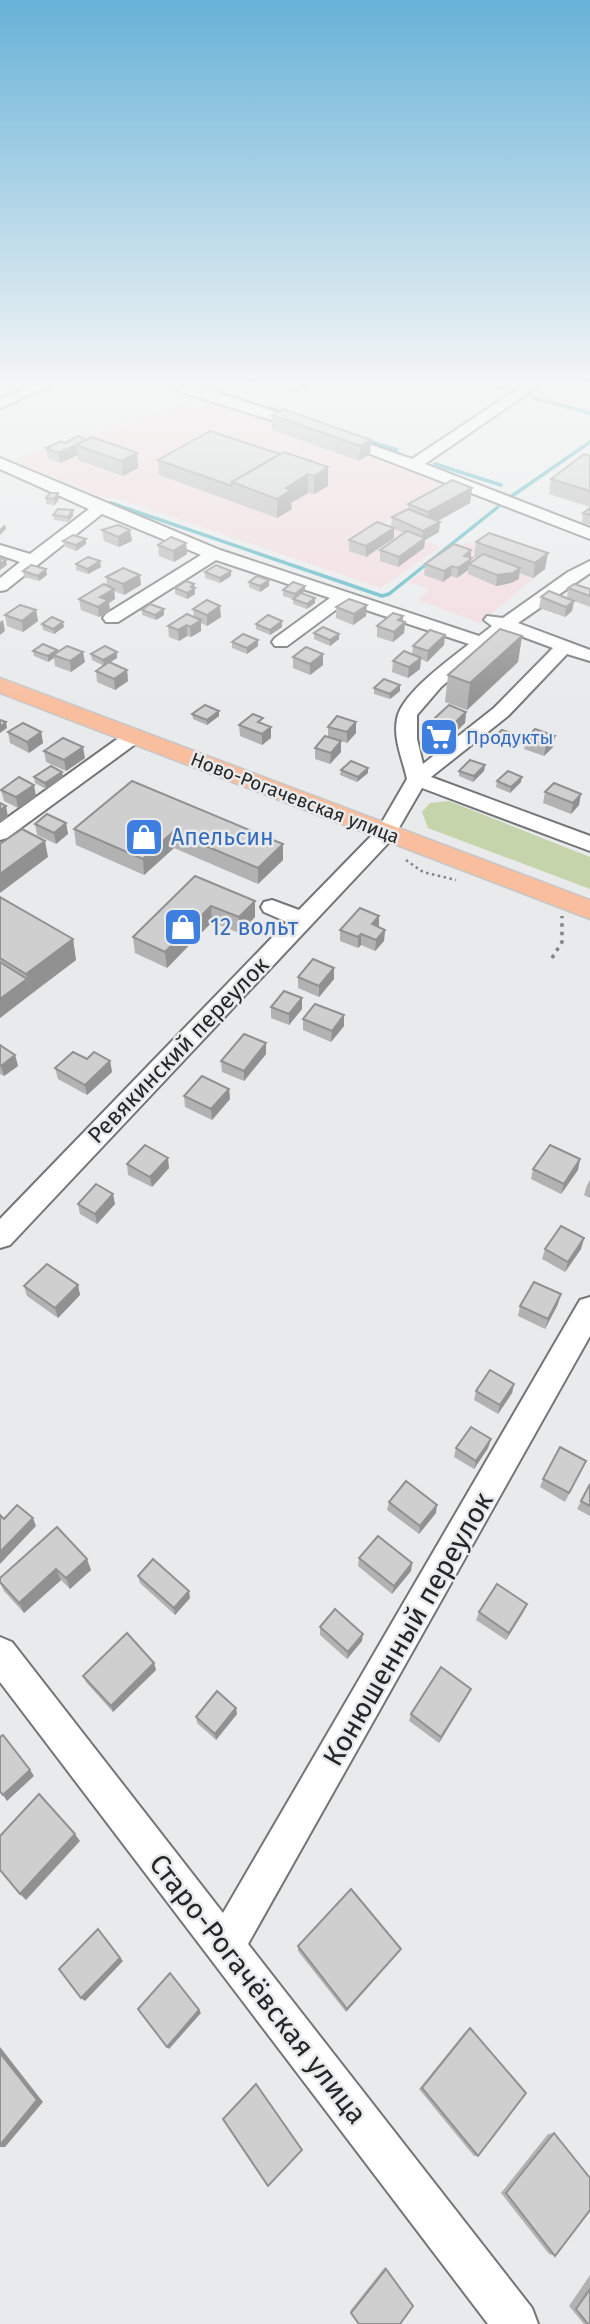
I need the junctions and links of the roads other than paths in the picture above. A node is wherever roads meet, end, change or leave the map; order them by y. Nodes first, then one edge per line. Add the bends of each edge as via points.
1 (70, 494) edge
2 (491, 494) edge
3 (100, 508) junction
4 (590, 534) edge
5 (0, 550) edge
6 (214, 554) junction
7 (31, 560) junction
8 (590, 566) edge
9 (0, 586) edge
10 (342, 597) junction
11 (112, 618) dead end
12 (497, 622) junction
13 (281, 642) dead end
14 (481, 642) junction
15 (563, 648) junction
16 (590, 656) edge
17 (0, 685) edge
18 (134, 736) junction
19 (417, 779) junction
20 (0, 833) edge
21 (382, 836) junction
22 (590, 844) edge
23 (272, 907) dead end
24 (590, 910) edge
25 (302, 920) junction
26 (193, 998) dead end
27 (217, 1010) junction
28 (9, 1212) edge
29 (0, 1237) edge
30 (590, 1309) edge
31 (0, 1654) edge
32 (225, 1947) junction
33 (516, 2324) edge

1 - 3 street
2 - 4 street
3 - 6 street
3 - 7 street
5 - 7 street
6 - 10 street
6 - 11 street
7 - 9 street
8 - 12 street
10 - 13 street
10 - 14 street
12 - 14 street
12 - 15 street
14 - 19 street via 408,712 406,724
15 - 16 street
15 - 19 street via 501,712
17 - 18 main road, Ново-Рогачевская улица
18 - 20 street
18 - 21 main road, Ново-Рогачевская улица
19 - 21 street, Ревякинский переулок
19 - 22 street
21 - 24 main road, Ново-Рогачевская улица
21 - 25 street, Ревякинский переулок
23 - 25 street
25 - 27 street, Ревякинский переулок
26 - 27 street
27 - 28 street, Ревякинский переулок
28 - 29 street, Ревякинский переулок
30 - 32 street, Конюшенный переулок
31 - 32 street, Старо-Рогачёвская улица
32 - 33 street, Старо-Рогачёвская улица

